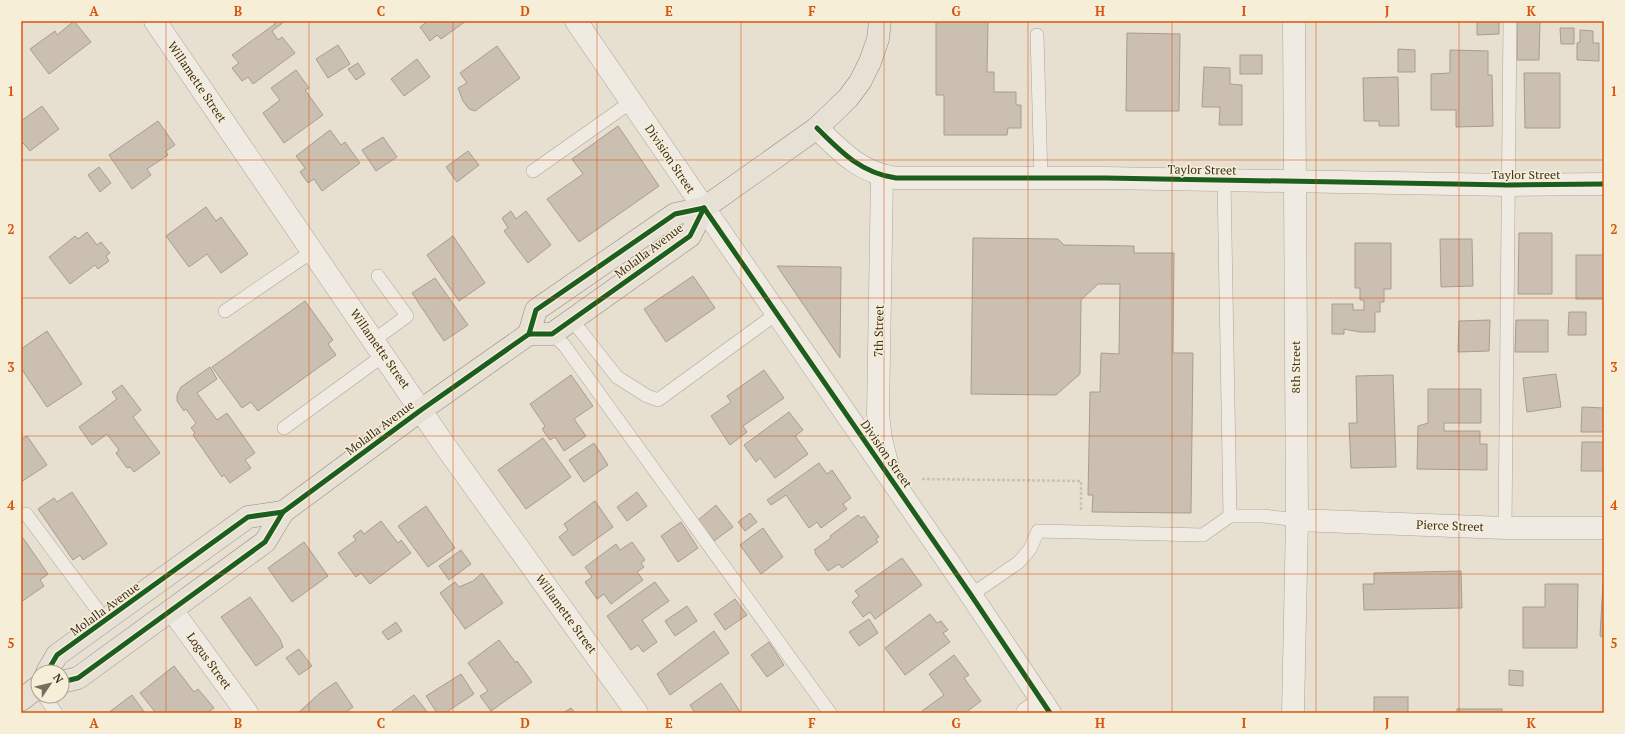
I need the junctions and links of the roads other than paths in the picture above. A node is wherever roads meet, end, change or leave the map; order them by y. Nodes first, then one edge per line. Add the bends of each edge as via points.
1 (155, 21) edge
2 (576, 21) edge
3 (880, 21) edge
4 (1294, 21) edge
5 (1510, 21) edge
6 (1037, 35) dead end
7 (631, 102) junction
8 (817, 128) junction
9 (533, 171) dead end
10 (882, 176) junction
11 (1041, 178) junction
12 (1224, 180) junction
13 (1296, 182) junction
14 (1604, 184) edge
15 (1509, 185) junction
16 (704, 208) junction
17 (313, 251) junction
18 (378, 276) dead end
19 (225, 311) dead end
20 (776, 314) junction
21 (572, 320) junction
22 (529, 334) junction
23 (552, 334) junction
24 (379, 347) junction
25 (421, 410) junction
26 (284, 428) dead end
27 (894, 483) junction
28 (283, 512) junction
29 (26, 514) dead end
30 (1230, 516) junction
31 (1297, 520) junction
32 (1505, 528) junction
33 (1604, 528) edge
34 (972, 595) junction
35 (172, 610) junction
36 (105, 620) junction
37 (52, 664) edge
38 (70, 680) edge
39 (30, 693) edge
40 (21, 700) edge
41 (50, 704) edge
42 (1040, 709) edge
43 (56, 713) edge
44 (247, 713) edge
45 (637, 713) edge
46 (830, 713) edge
47 (1293, 713) edge

1 - 17 street, Willamette Street
2 - 7 street, Division Street
3 - 8 main road via 878,39 860,82 848,98
4 - 13 street, 8th Street
5 - 15 lane
6 - 11 lane
7 - 9 lane
7 - 16 street, Division Street
8 - 10 street, Taylor Street via 858,165
8 - 16 main road, Molalla Avenue
10 - 11 street, Taylor Street via 911,179
10 - 27 street, 7th Street via 878,414 886,461
11 - 12 street, Taylor Street
12 - 13 street, Taylor Street
12 - 30 lane
13 - 15 street, Taylor Street
13 - 31 street, 8th Street
14 - 15 street, Taylor Street
15 - 32 lane
16 - 20 street, Division Street
16 - 21 main road, Molalla Avenue via 690,236
16 - 22 main road, Molalla Avenue via 675,214 536,310
17 - 19 lane
17 - 24 street, Willamette Street
18 - 24 lane via 407,316
20 - 21 lane via 658,400 616,377
20 - 27 street, Division Street
21 - 23 main road, Molalla Avenue
22 - 23 main road
22 - 25 main road, Molalla Avenue
23 - 46 lane via 564,345
24 - 25 street, Willamette Street
24 - 26 lane
25 - 28 main road, Molalla Avenue
25 - 45 street, Willamette Street
27 - 34 street, Division Street
28 - 35 main road, Molalla Avenue via 265,542
28 - 36 main road, Molalla Avenue via 248,517
29 - 36 lane
30 - 31 lane via 1264,516
30 - 34 lane via 1203,535 1038,531 1030,549 1019,562
31 - 32 street, Pierce Street
31 - 47 street, 8th Street
32 - 33 street, Pierce Street
34 - 42 street, Division Street
35 - 38 main road, Molalla Avenue via 78,678
35 - 44 street, Logus Street
36 - 37 main road, Molalla Avenue via 57,655
39 - 40 main road
41 - 43 lane

